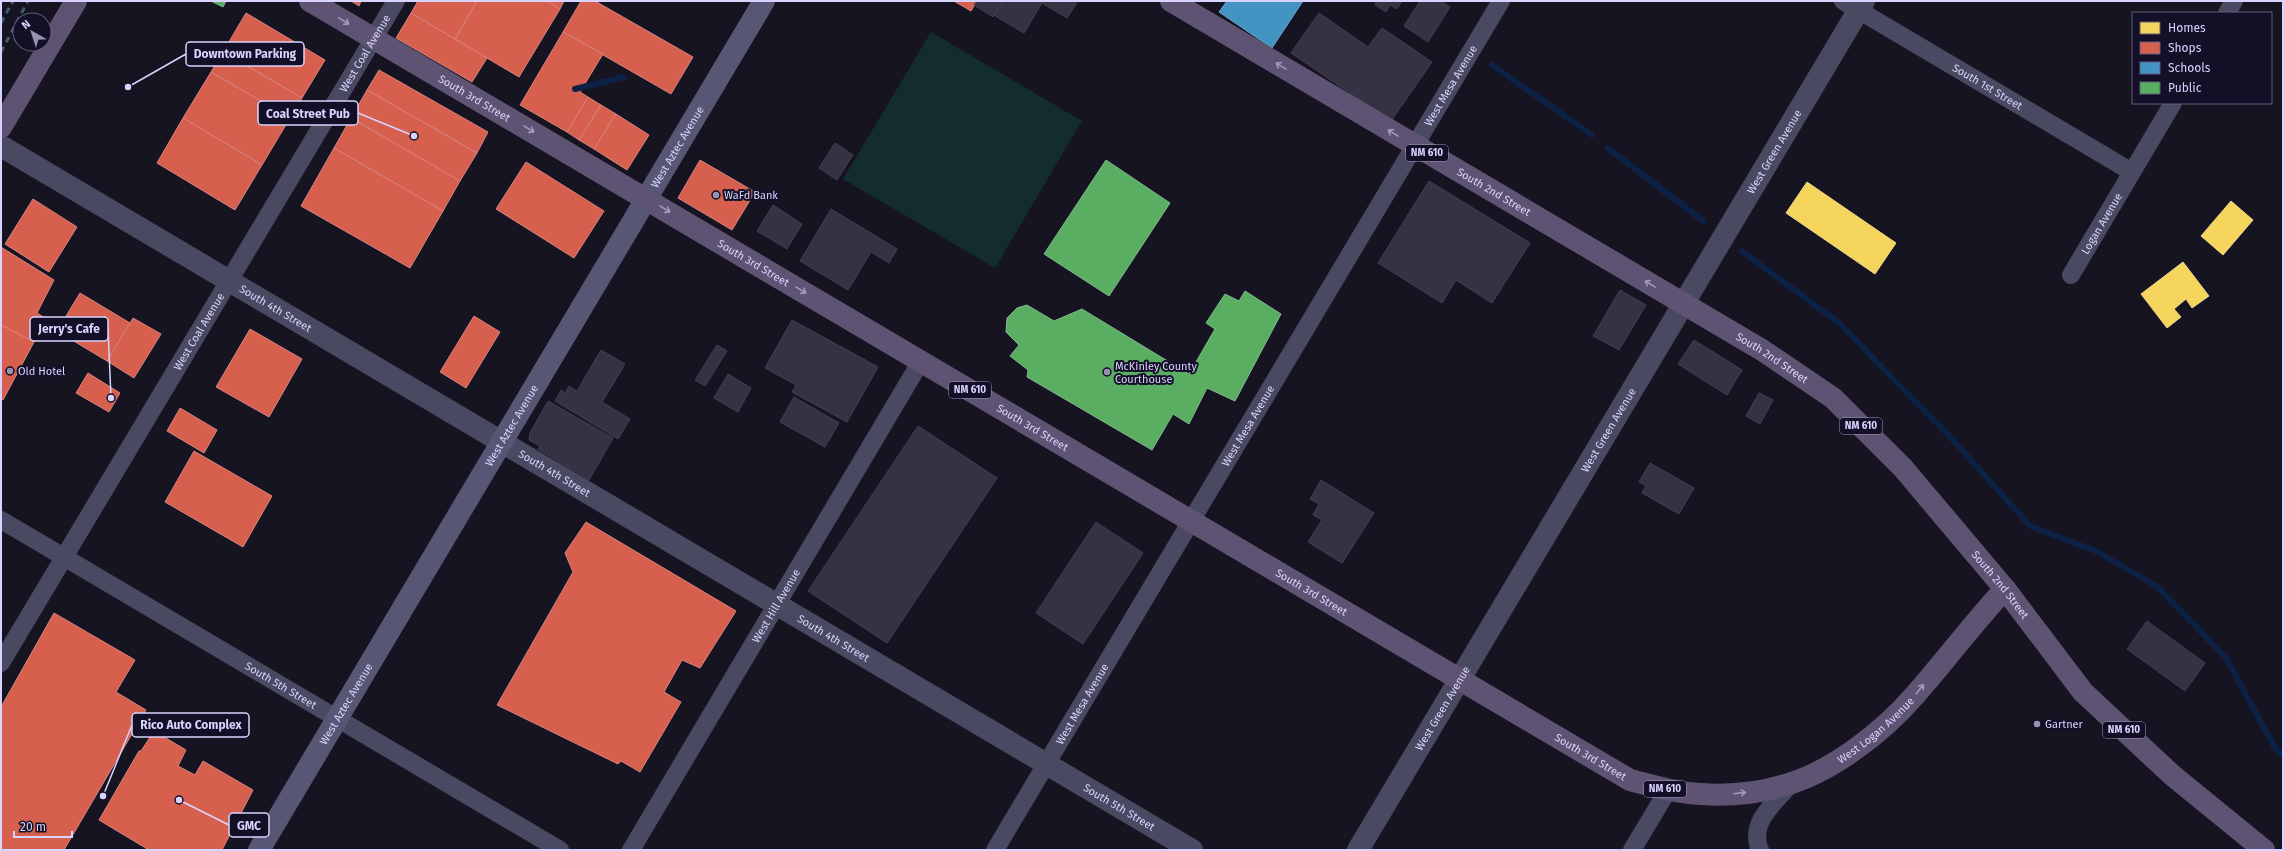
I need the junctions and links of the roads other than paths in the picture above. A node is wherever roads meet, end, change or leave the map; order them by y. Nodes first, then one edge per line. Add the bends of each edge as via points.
1 (76, 1) edge
2 (310, 1) edge
3 (396, 1) edge
4 (764, 1) edge
5 (1171, 1) edge
6 (1501, 1) edge
7 (2234, 1) edge
8 (1855, 4) edge
9 (2228, 12) edge
10 (373, 40) junction
11 (2173, 104) edge
12 (1, 127) edge
13 (1, 146) edge
14 (1415, 146) junction
15 (2132, 172) junction
16 (646, 198) junction
17 (2071, 275) dead end
18 (229, 280) junction
19 (1683, 304) junction
20 (921, 361) junction
21 (502, 442) junction
22 (1, 520) edge
23 (1191, 521) junction
24 (62, 558) junction
25 (2005, 588) junction
26 (777, 605) junction
27 (1, 663) edge
28 (1460, 680) junction
29 (337, 718) junction
30 (1046, 764) junction
31 (1792, 783) junction
32 (1668, 790) junction
33 (1701, 794) joint
34 (259, 850) edge
35 (560, 850) edge
36 (631, 850) edge
37 (995, 850) edge
38 (1192, 850) edge
39 (1358, 850) edge
40 (1632, 850) edge
41 (1760, 850) edge
42 (2264, 850) edge

1 - 12 main road
2 -> 10 main road, South 3rd Street / NM 610
3 - 10 street, West Coal Avenue
4 - 16 main road, West Aztec Avenue
14 -> 5 main road, South 2nd Street / NM 610
6 - 14 street, West Mesa Avenue
7 - 9 street
8 - 15 street, South 1st Street
8 - 19 street, West Green Avenue
10 -> 16 main road, South 3rd Street / NM 610
10 - 18 street, West Coal Avenue
11 - 15 street, Logan Avenue
13 - 18 street, South 4th Street
19 -> 14 main road, South 2nd Street / NM 610
14 - 23 street, West Mesa Avenue
15 - 17 street, Logan Avenue
16 -> 20 main road, South 3rd Street / NM 610
16 - 21 main road, West Aztec Avenue
18 - 21 street, South 4th Street
18 - 24 street, West Coal Avenue
19 - 25 main road, South 2nd Street / NM 610 via 1762,350 1832,398 1903,468
19 - 28 street, West Green Avenue
20 - 23 main road, South 3rd Street / NM 610
20 - 26 street, West Hill Avenue
21 - 26 street, South 4th Street
21 - 29 main road, West Aztec Avenue
22 - 24 street, South 5th Street
23 - 28 main road, South 3rd Street / NM 610
23 - 30 street, West Mesa Avenue
24 - 27 street, West Coal Avenue
24 - 29 street, South 5th Street
31 -> 25 main road, West Logan Avenue / NM 610 via 1828,766 1874,735 1915,696
25 - 42 main road, South 2nd Street / NM 610 via 2083,692 2172,775
26 - 30 street, South 4th Street
26 - 36 street, West Hill Avenue
28 - 32 main road, South 3rd Street / NM 610 via 1630,780
28 - 39 street, West Green Avenue
29 - 34 main road, West Aztec Avenue
29 - 35 street, South 5th Street
30 - 37 street, West Mesa Avenue
30 - 38 street, South 5th Street
33 -> 31 main road, West Logan Avenue / NM 610 via 1737,794
31 - 41 street via 1758,824 1756,836
32 - 33 main road, South 3rd Street / NM 610
32 - 40 street

